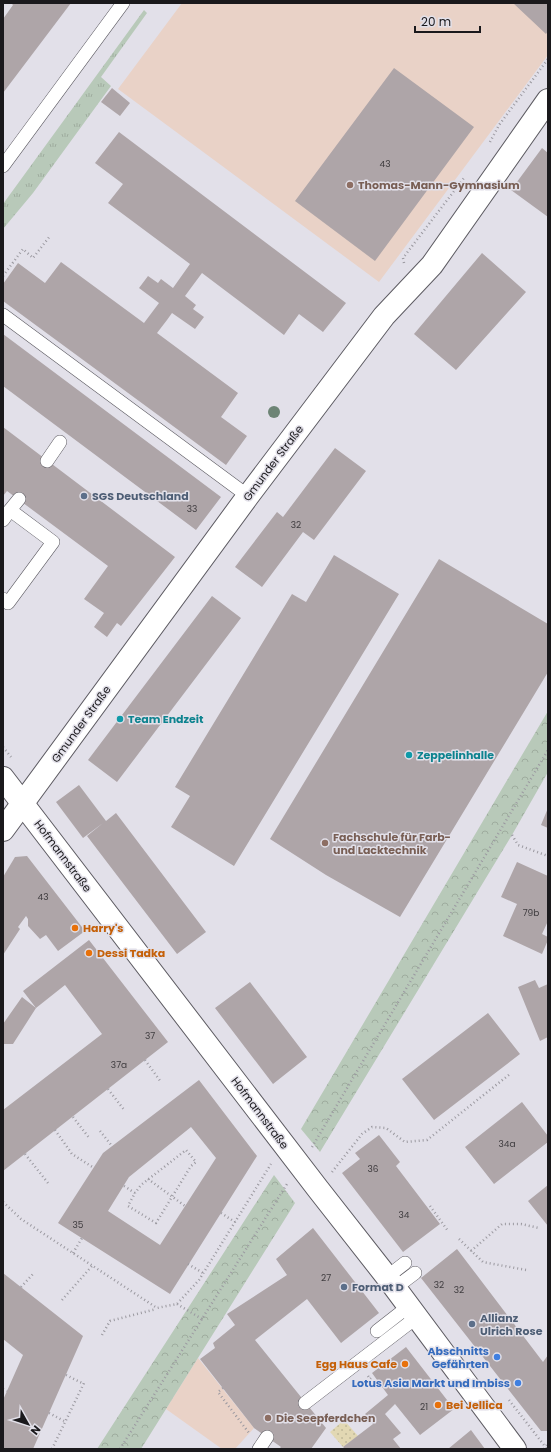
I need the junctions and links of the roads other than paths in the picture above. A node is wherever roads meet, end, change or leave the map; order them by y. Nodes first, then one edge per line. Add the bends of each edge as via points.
1 (123, 3) edge
2 (548, 100) edge
3 (3, 166) edge
4 (3, 315) edge
5 (60, 442) dead end
6 (46, 461) dead end
7 (248, 496) junction
8 (18, 499) dead end
9 (6, 515) edge
10 (3, 599) edge
11 (3, 778) edge
12 (22, 803) junction
13 (3, 830) edge
14 (405, 1263) dead end
15 (415, 1273) dead end
16 (391, 1282) junction
17 (413, 1311) junction
18 (377, 1331) dead end
19 (304, 1403) dead end
20 (267, 1437) road end
21 (258, 1449) edge
22 (515, 1449) edge

1 - 3 lane
2 - 7 street, Gmunder Straße via 432,265 384,316
4 - 7 lane
5 - 6 lane
7 - 12 street, Gmunder Straße
8 - 9 lane
9 - 10 lane via 53,542 8,603
11 - 12 street, Hofmannstraße
12 - 13 street, Gmunder Straße
12 - 16 street, Hofmannstraße
14 - 16 lane
15 - 16 lane
16 - 17 street, Hofmannstraße
17 - 18 lane
17 - 19 lane
17 - 22 street, Hofmannstraße
20 - 21 lane

